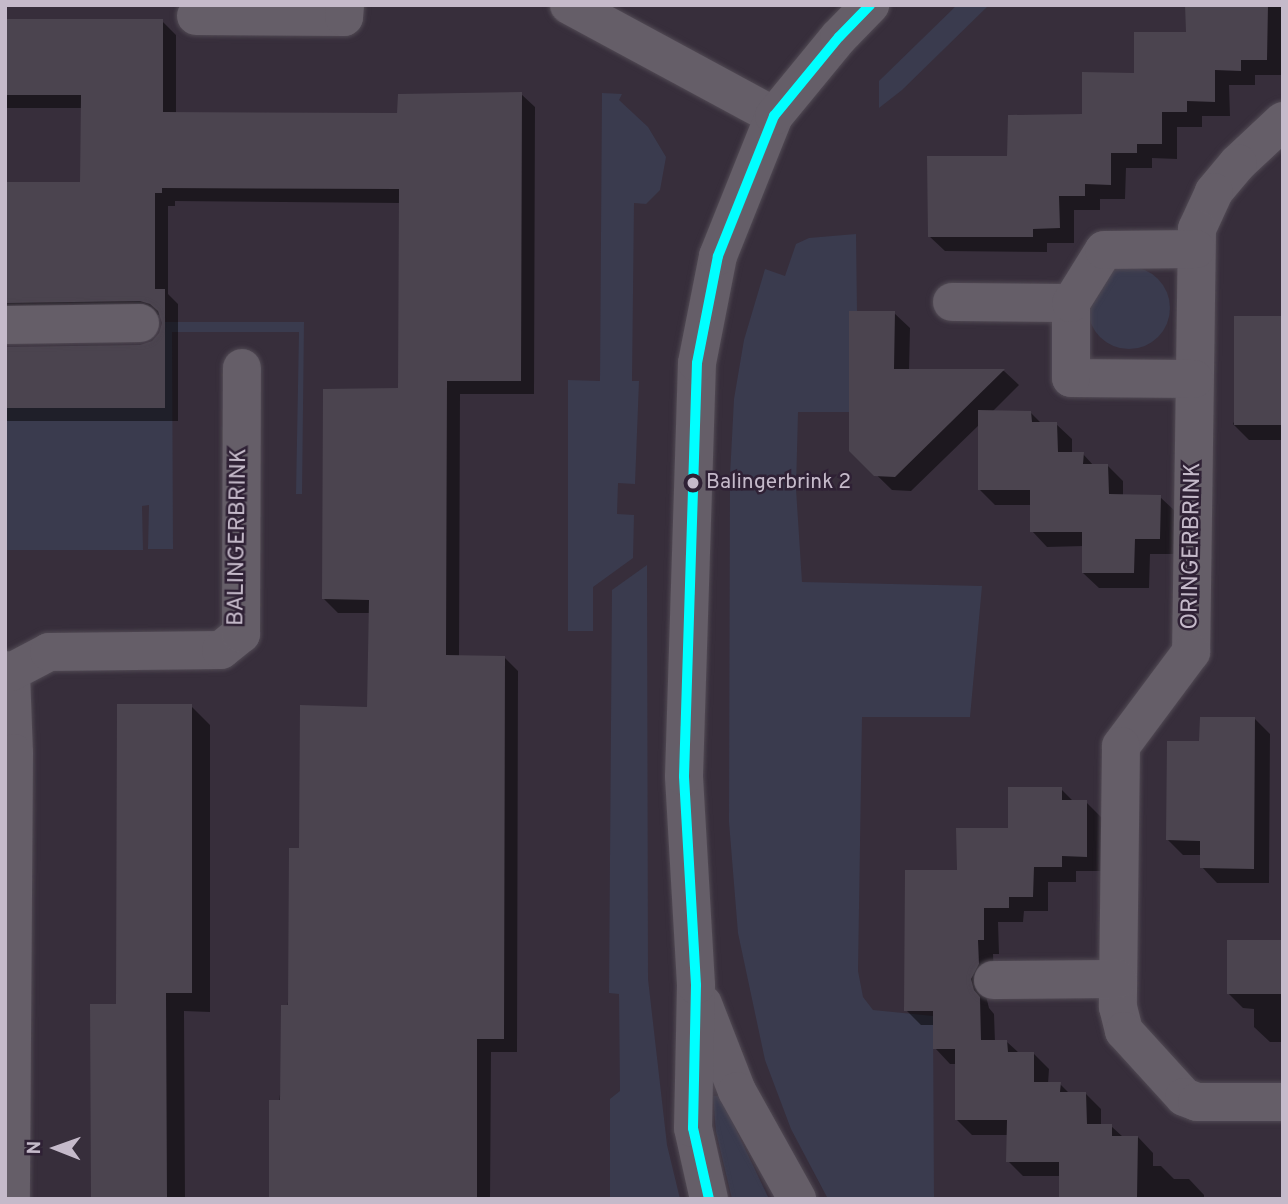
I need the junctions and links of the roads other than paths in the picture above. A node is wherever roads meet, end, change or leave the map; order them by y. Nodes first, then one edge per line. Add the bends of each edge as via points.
1 (345, 5) edge
2 (569, 5) edge
3 (870, 5) edge
4 (196, 16) dead end
5 (774, 117) junction
6 (1283, 121) edge
7 (1196, 249) junction
8 (952, 302) dead end
9 (1071, 303) junction
10 (140, 323) dead end
11 (5, 325) edge
12 (242, 368) dead end
13 (1194, 379) junction
14 (8, 671) edge
15 (1118, 979) junction
16 (993, 980) dead end
17 (696, 985) junction
18 (1283, 1102) edge
19 (10, 1199) edge
20 (709, 1199) edge
21 (797, 1199) edge

1 - 4 street via 344,17
2 - 5 street
3 - 5 street
5 - 17 street via 718,256 697,363 684,776
6 - 7 street, ORINGERBRINK via 1214,192 1197,229
7 - 9 street via 1104,250
7 - 13 street, ORINGERBRINK
8 - 9 street
9 - 13 street via 1071,378
10 - 11 street
12 - 14 street, BALINGERBRINK via 241,634 221,650 49,652
13 - 15 street, ORINGERBRINK via 1191,652 1121,746
14 - 19 street, BALINGERBRINK via 14,753
15 - 16 street
15 - 18 street, ORINGERBRINK via 1118,1015 1124,1031 1184,1097 1197,1102
17 - 20 street via 693,1128
17 - 21 street via 737,1091

